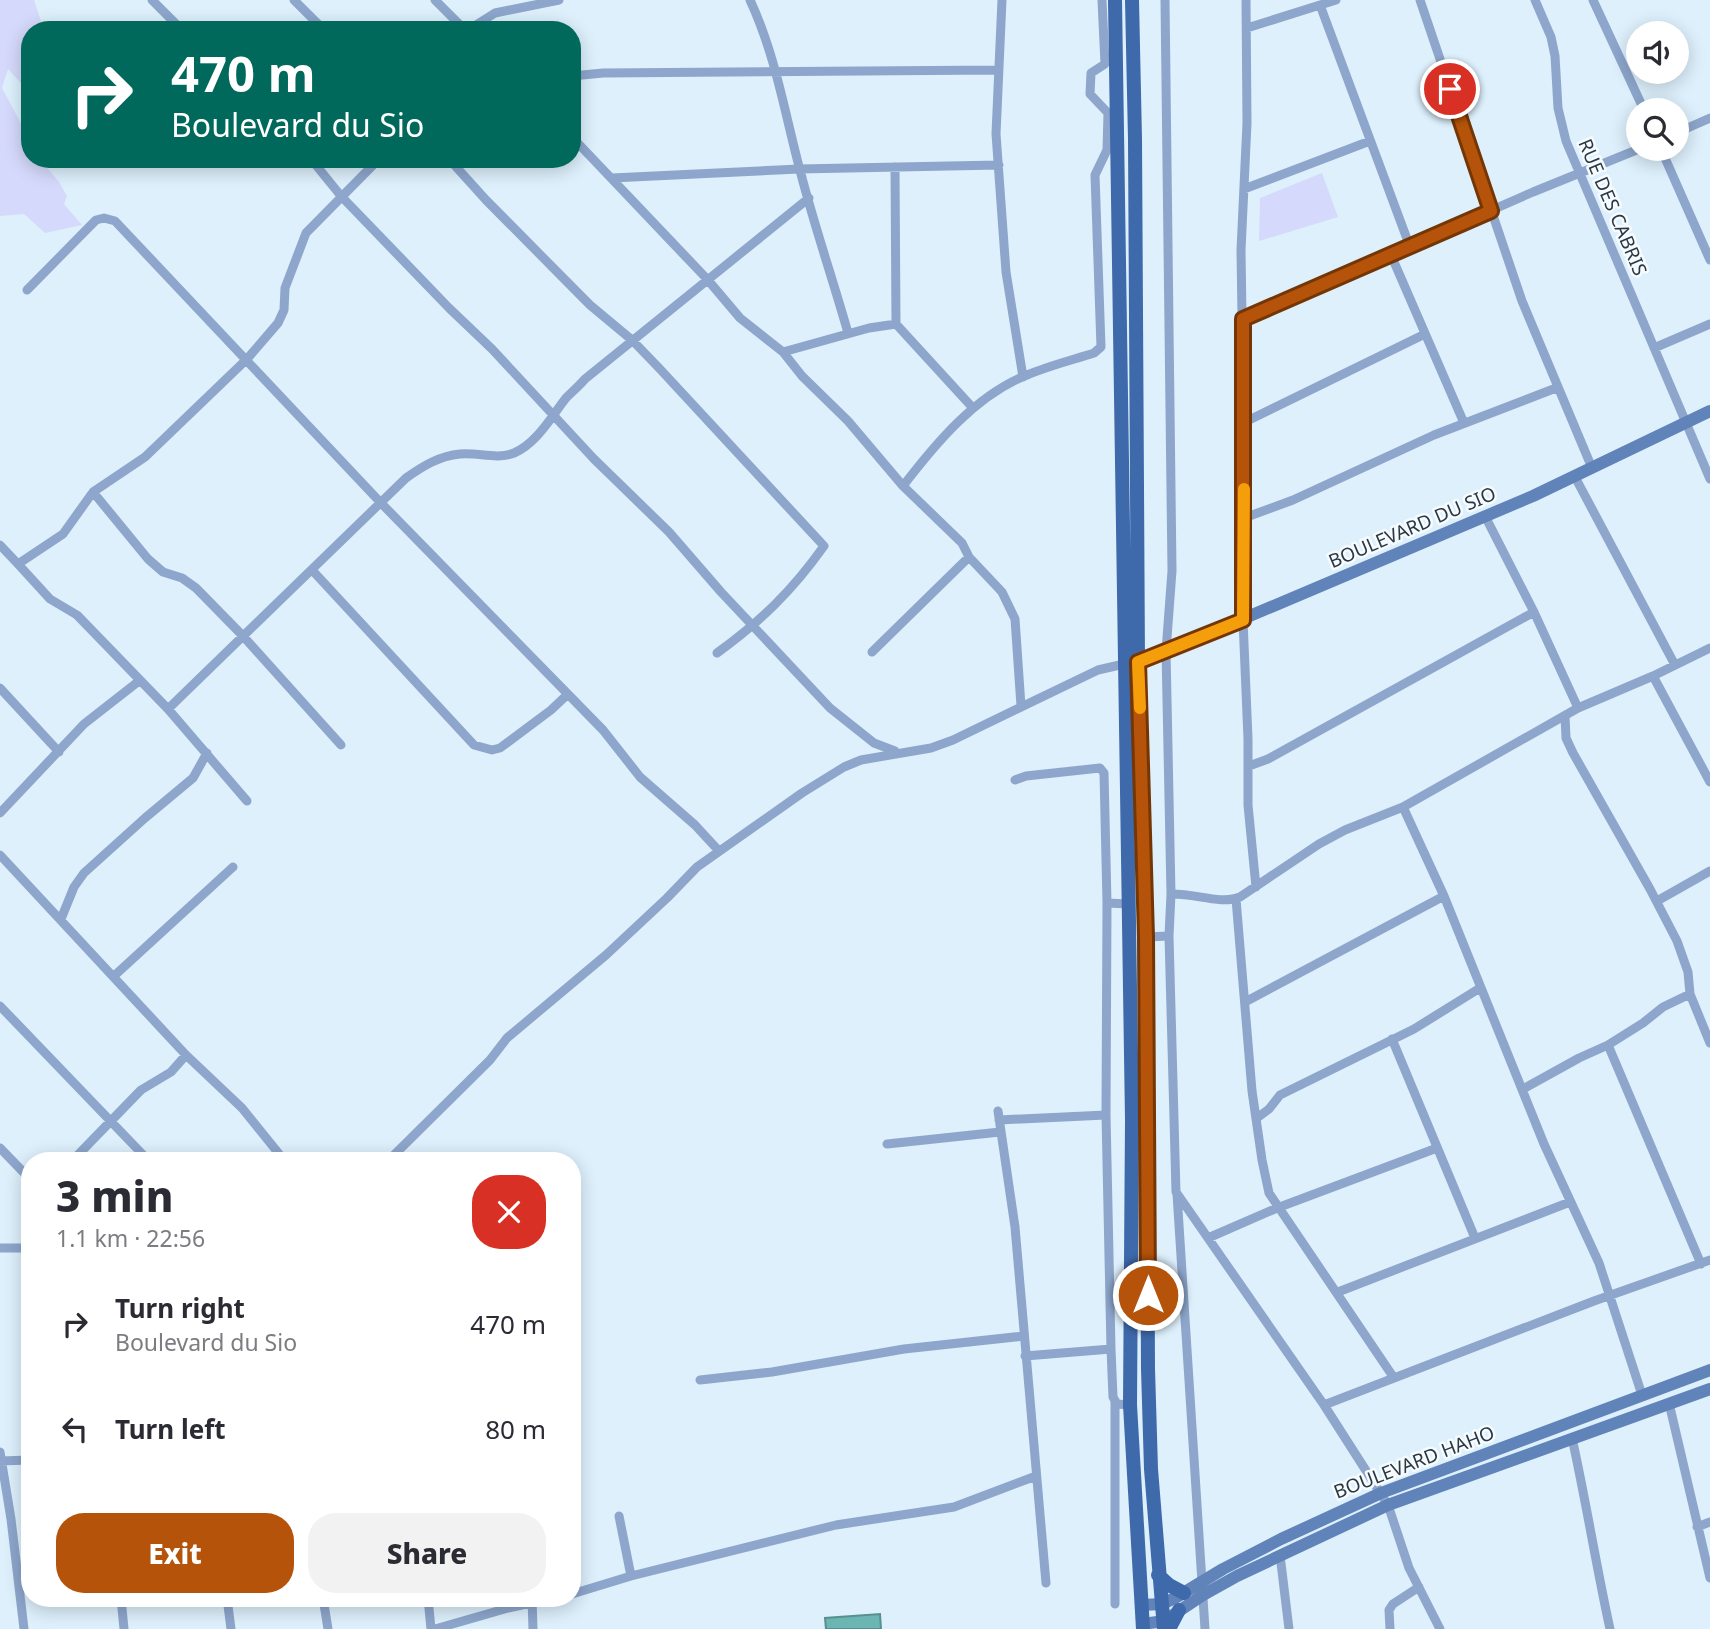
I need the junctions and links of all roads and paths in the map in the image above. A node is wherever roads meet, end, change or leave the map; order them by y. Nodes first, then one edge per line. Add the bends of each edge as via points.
1 (152, 0) edge
2 (295, 0) edge
3 (435, 0) edge
4 (559, 0) edge
5 (750, 0) edge
6 (1002, 0) edge
7 (1102, 0) edge
8 (1115, 0) edge
9 (1132, 0) edge
10 (1165, 0) edge
11 (1246, 0) edge
12 (1335, 0) edge
13 (1420, 0) edge
14 (1535, 0) edge
15 (1592, 0) edge
16 (1320, 5) junction
17 (173, 21) edge
18 (315, 21) edge
19 (457, 21) edge
20 (481, 21) edge
21 (1247, 28) junction
22 (998, 70) junction
23 (777, 73) junction
24 (581, 75) edge
25 (1638, 98) edge
26 (1710, 118) edge
27 (1689, 127) edge
28 (1370, 141) junction
29 (581, 146) edge
30 (1112, 146) junction
31 (1626, 154) edge
32 (1666, 161) edge
33 (999, 165) junction
34 (895, 167) junction
35 (318, 168) edge
36 (370, 168) edge
37 (457, 168) edge
38 (799, 169) junction
39 (1578, 173) junction
40 (612, 178) junction
41 (1244, 189) junction
42 (341, 196) junction
43 (809, 198) junction
44 (1491, 211) junction
45 (1410, 247) junction
46 (1391, 256) junction
47 (1710, 260) edge
48 (707, 279) junction
49 (27, 290) dead end
50 (1243, 319) junction
51 (896, 324) junction
52 (1710, 324) edge
53 (848, 333) junction
54 (1425, 334) junction
55 (632, 340) junction
56 (1654, 348) junction
57 (783, 352) junction
58 (247, 359) junction
59 (1023, 377) junction
60 (1556, 388) junction
61 (972, 408) junction
62 (1710, 411) edge
63 (554, 415) junction
64 (1686, 421) junction
65 (1243, 423) junction
66 (1464, 423) junction
67 (1592, 468) junction
68 (1575, 477) junction
69 (1710, 479) edge
70 (903, 486) junction
71 (93, 492) junction
72 (381, 503) junction
73 (1485, 516) junction
74 (1244, 519) junction
75 (0, 545) edge
76 (969, 557) junction
77 (18, 564) junction
78 (312, 570) junction
79 (1534, 612) junction
80 (1243, 620) junction
81 (754, 626) junction
82 (243, 636) junction
83 (1710, 648) edge
84 (1166, 651) junction
85 (872, 652) dead end
86 (718, 653) dead end
87 (1131, 663) junction
88 (1675, 665) junction
89 (1653, 676) junction
90 (139, 681) junction
91 (0, 688) edge
92 (568, 694) junction
93 (1021, 706) junction
94 (1578, 708) junction
95 (168, 709) junction
96 (1565, 716) junction
97 (341, 745) dead end
98 (59, 752) junction
99 (897, 752) junction
100 (207, 753) junction
101 (1249, 766) junction
102 (1015, 780) dead end
103 (1710, 782) edge
104 (247, 800) dead end
105 (1403, 807) junction
106 (0, 813) edge
107 (719, 851) junction
108 (0, 855) edge
109 (233, 867) dead end
110 (1710, 871) edge
111 (1256, 887) junction
112 (1171, 894) junction
113 (1444, 896) junction
114 (1236, 900) junction
115 (1657, 901) junction
116 (1107, 903) junction
117 (1129, 904) junction
118 (61, 919) junction
119 (1169, 936) junction
120 (1146, 937) junction
121 (114, 976) junction
122 (1479, 988) junction
123 (1690, 994) junction
124 (1245, 1002) junction
125 (0, 1006) edge
126 (1392, 1038) junction
127 (1710, 1042) edge
128 (1608, 1045) junction
129 (186, 1055) junction
130 (1523, 1089) junction
131 (1106, 1115) junction
132 (1257, 1118) junction
133 (113, 1121) junction
134 (1000, 1132) junction
135 (887, 1144) dead end
136 (0, 1148) edge
137 (1437, 1148) junction
138 (81, 1152) edge
139 (141, 1152) edge
140 (278, 1152) edge
141 (397, 1152) edge
142 (21, 1170) edge
143 (1176, 1192) junction
144 (1570, 1202) junction
145 (1277, 1208) junction
146 (1208, 1238) junction
147 (1475, 1238) junction
148 (0, 1248) edge
149 (21, 1248) edge
150 (1706, 1262) edge
151 (1338, 1292) junction
152 (1611, 1295) junction
153 (1024, 1336) junction
154 (1111, 1349) junction
155 (1025, 1356) junction
156 (1710, 1370) edge
157 (1394, 1378) junction
158 (699, 1380) dead end
159 (1710, 1389) edge
160 (1642, 1395) junction
161 (1115, 1401) junction
162 (1669, 1404) junction
163 (1130, 1405) junction
164 (1324, 1405) junction
165 (1572, 1437) junction
166 (0, 1452) edge
167 (21, 1460) edge
168 (0, 1461) edge
169 (1037, 1476) junction
170 (1381, 1493) junction
171 (1388, 1505) junction
172 (1335, 1513) junction
173 (619, 1516) dead end
174 (1710, 1522) edge
175 (1343, 1526) junction
176 (1697, 1527) junction
177 (1280, 1555) junction
178 (1158, 1575) junction
179 (631, 1576) junction
180 (1710, 1578) edge
181 (1046, 1583) dead end
182 (1419, 1587) junction
183 (1202, 1588) junction
184 (581, 1591) edge
185 (1184, 1593) junction
186 (21, 1604) edge
187 (1115, 1604) dead end
188 (1162, 1604) junction
189 (1142, 1605) junction
190 (21, 1607) edge
191 (122, 1607) edge
192 (228, 1607) edge
193 (324, 1607) edge
194 (429, 1607) edge
195 (509, 1607) edge
196 (533, 1607) edge
197 (1179, 1611) joint
198 (1166, 1626) edge
199 (1143, 1627) edge
200 (24, 1629) edge
201 (124, 1629) edge
202 (231, 1629) edge
203 (328, 1629) edge
204 (433, 1629) edge
205 (533, 1629) edge
206 (1205, 1629) edge
207 (1289, 1629) edge
208 (1390, 1629) edge
209 (1440, 1629) edge
210 (1611, 1629) edge

1 - 17 street
2 - 18 street
3 - 19 street
4 - 20 street via 495,13
5 - 23 street
6 - 22 street
7 - 30 street via 1105,64 1091,74 1090,94 1108,113
8 - 30 main road
9 - 87 main road via 1136,218
10 - 84 street via 1172,571
11 - 21 street
12 - 16 street
13 - 44 street
14 - 39 street, RUE DES CABRIS via 1555,56 1558,108
15 - 25 street
16 - 21 street
16 - 28 street
21 - 41 street
22 - 23 street
22 - 33 street
23 - 24 street
23 - 38 street
26 - 27 street
28 - 41 street
28 - 45 street
29 - 40 street
30 - 59 street via 1095,175 1101,346 1094,353
30 - 87 main road
31 - 39 street
32 - 47 street
33 - 34 street
33 - 59 street via 1006,272
34 - 38 street
34 - 51 street
35 - 42 street
36 - 42 street
37 - 55 street via 590,305
38 - 40 street
38 - 43 street
39 - 44 street
39 - 56 street, RUE DES CABRIS
40 - 48 street
41 - 50 street
42 - 58 street via 306,233 285,288 278,323
42 - 63 street
43 - 48 street
43 - 53 street
44 - 45 street
44 - 60 street
45 - 46 street
46 - 50 street
46 - 54 street
48 - 55 street
48 - 57 street via 740,318
49 - 58 street via 96,220 115,221
50 - 65 street
51 - 53 street
51 - 61 street
52 - 56 street
53 - 57 street
54 - 65 street
54 - 66 street
55 - 63 street via 569,395
55 - 81 street via 824,546 790,592
56 - 64 street, RUE DES CABRIS
57 - 70 street
58 - 71 street via 145,457
58 - 72 street
59 - 61 street
60 - 66 street
60 - 67 street
61 - 70 street
62 - 64 main road, BOULEVARD DU SIO
63 - 72 street via 517,452 443,457 406,478
63 - 81 street
64 - 67 main road, BOULEVARD DU SIO
64 - 69 street, RUE DES CABRIS
65 - 74 street
66 - 74 street
67 - 68 main road, BOULEVARD DU SIO
68 - 73 main road, BOULEVARD DU SIO
68 - 88 street
70 - 76 street via 962,543
71 - 77 street via 63,534
71 - 82 street via 148,559 196,589
72 - 78 street
72 - 92 street
73 - 79 street
73 - 80 main road, BOULEVARD DU SIO
74 - 80 street
75 - 77 street
76 - 85 street
76 - 93 street via 1013,610
77 - 90 street via 50,598 77,615
78 - 82 street
78 - 92 street via 474,745 500,748
79 - 94 street
79 - 101 street
80 - 84 main road, BOULEVARD DU SIO
80 - 101 street
81 - 86 street
81 - 99 street via 839,716 874,743
82 - 95 street
82 - 97 street
83 - 88 street
84 - 87 main road, BOULEVARD DU SIO
84 - 112 street
87 - 93 street via 1098,670
87 - 117 main road
87 - 120 main road
88 - 89 street
89 - 94 street
89 - 103 street
90 - 95 street
90 - 98 street via 84,724
91 - 98 street
92 - 107 street via 604,730 640,777
93 - 99 street via 932,748
94 - 96 street
95 - 100 street
96 - 105 street
96 - 115 street via 1566,738 1573,753
98 - 106 street
99 - 107 street via 844,767
100 - 104 street
100 - 118 street via 193,778 84,873
101 - 111 street
102 - 116 street via 1102,769
105 - 111 street via 1319,844
105 - 113 street
107 - 141 street via 507,1038 491,1060
108 - 118 street
109 - 121 street
110 - 115 street
111 - 114 street
112 - 114 street
112 - 119 street
113 - 122 street
113 - 124 street
114 - 124 street
115 - 123 street via 1684,955
116 - 117 street
116 - 131 street
117 - 163 main road
118 - 121 street
119 - 120 street
119 - 143 street
120 - 178 main road via 1148,1369
121 - 129 street
122 - 126 street
122 - 130 street
123 - 127 street
123 - 128 street
124 - 132 street
125 - 133 street
126 - 132 street via 1280,1095
126 - 137 street
128 - 130 street
128 - 150 street
129 - 133 street via 171,1072 141,1090
129 - 140 street via 242,1108
130 - 144 street
131 - 134 street via 999,1115
131 - 154 street
132 - 145 street via 1265,1179
133 - 138 street
133 - 139 street
134 - 135 street
134 - 153 street via 1015,1227
136 - 142 street
137 - 145 street
137 - 147 street
143 - 146 street
143 - 183 street
144 - 147 street
144 - 152 street
145 - 146 street
145 - 151 street
146 - 164 street
147 - 151 street
148 - 149 street
150 - 152 street
151 - 157 street
152 - 157 street
152 - 160 street
153 - 155 street
153 - 158 street
154 - 155 street
154 - 161 street
155 - 169 street
156 - 160 main road, BOULEVARD HAHO
157 - 164 street
159 - 162 main road, BOULEVARD HAHO
160 - 170 main road, BOULEVARD HAHO
161 - 163 street
161 - 187 street
162 - 165 main road, BOULEVARD HAHO
162 - 176 street
163 - 189 main road
164 - 170 street
165 - 171 main road, BOULEVARD HAHO
165 - 210 street
166 - 168 street
167 - 168 street
168 - 186 street
169 - 179 street via 954,1507 836,1525
169 - 181 street
170 - 171 street
170 - 172 main road, BOULEVARD HAHO
171 - 175 main road, BOULEVARD HAHO
171 - 182 street
172 - 175 main road
172 - 183 main road, BOULEVARD HAHO via 1281,1539
173 - 179 street
174 - 176 street
175 - 177 main road, BOULEVARD HAHO
176 - 180 street
177 - 183 main road, BOULEVARD HAHO
177 - 207 street
178 - 185 main road
178 - 188 main road
179 - 184 street
182 - 208 street via 1389,1610
182 - 209 street
183 - 185 main road, BOULEVARD HAHO
183 - 197 main road, BOULEVARD HAHO
183 - 206 street
185 - 188 main road, BOULEVARD HAHO
188 - 189 main road, BOULEVARD HAHO
188 - 198 main road
189 - 199 main road
190 - 200 street
191 - 201 street
192 - 202 street
193 - 203 street
194 - 204 street
195 - 204 street
196 - 205 street
197 - 198 main road
198 - 199 main road

